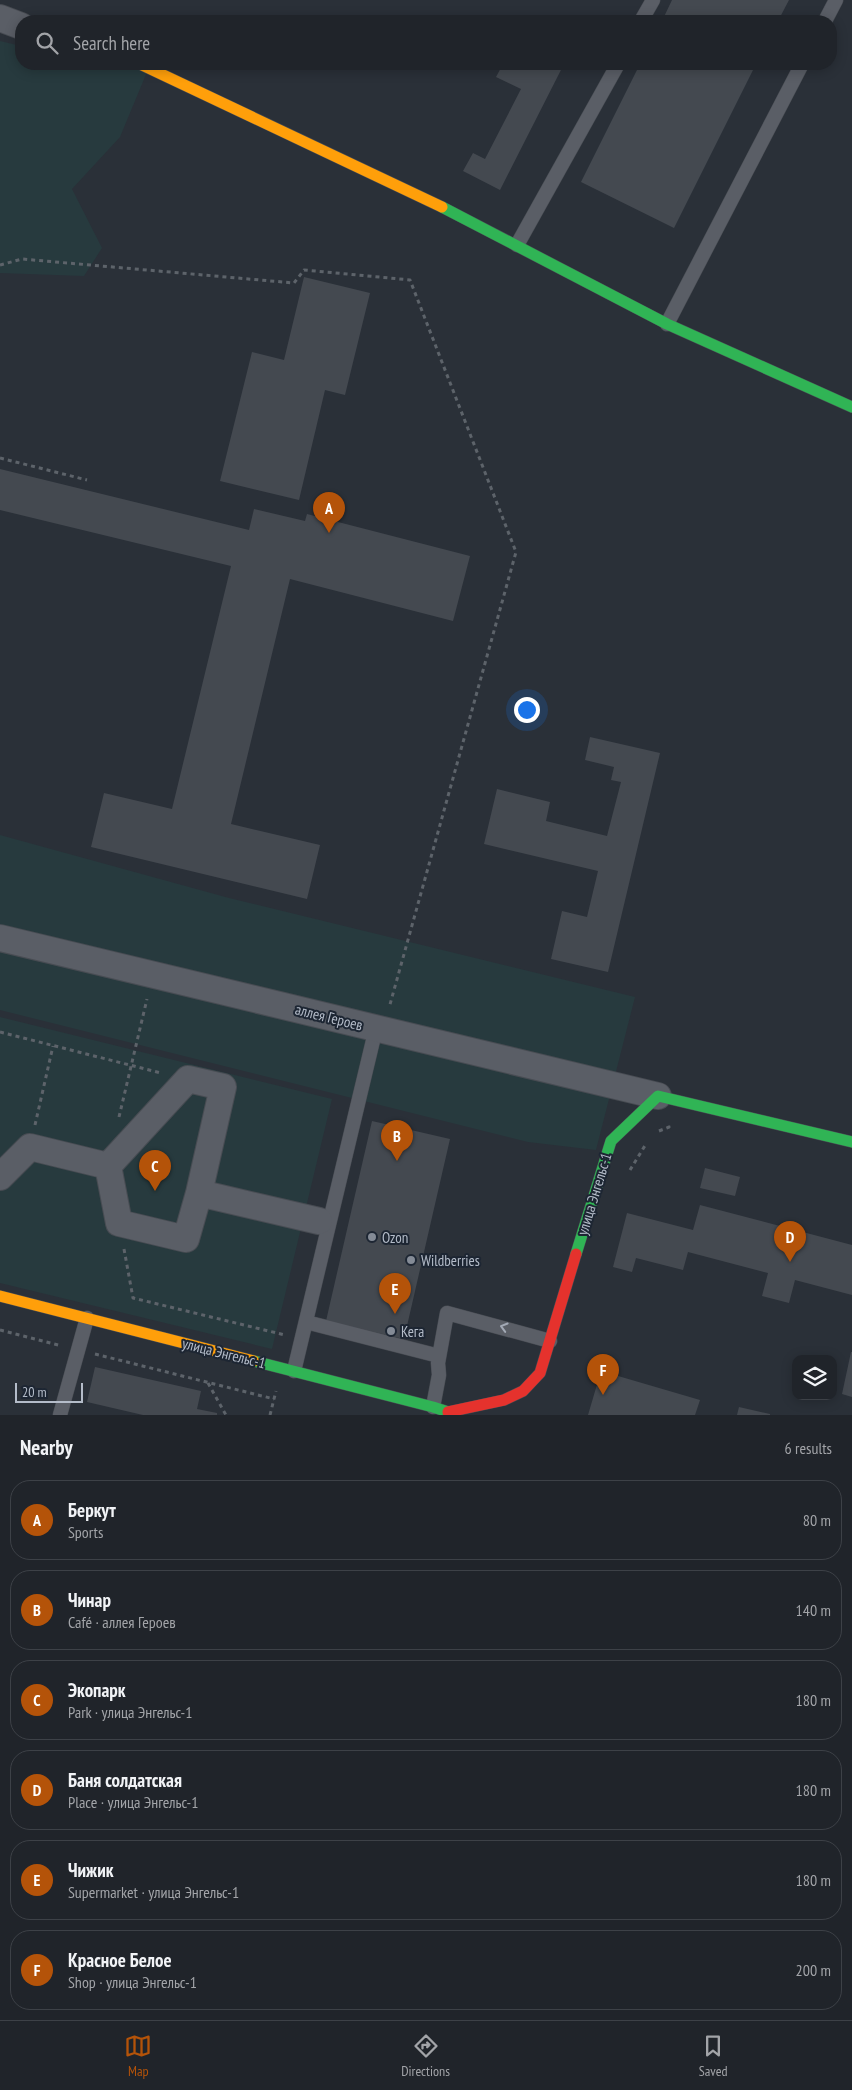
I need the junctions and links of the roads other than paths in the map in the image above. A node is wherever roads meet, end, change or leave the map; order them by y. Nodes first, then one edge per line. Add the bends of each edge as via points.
1 (653, 0) edge
2 (836, 0) edge
3 (644, 15) edge
4 (828, 15) edge
5 (0, 18) edge
6 (15, 24) edge
7 (153, 70) edge
8 (615, 70) edge
9 (799, 70) edge
10 (517, 245) junction
11 (667, 324) junction
12 (852, 407) edge
13 (0, 938) edge
14 (382, 1021) junction
15 (658, 1096) junction
16 (852, 1142) edge
17 (108, 1166) junction
18 (0, 1177) edge
19 (199, 1193) junction
20 (319, 1221) dead end
21 (0, 1296) edge
22 (87, 1318) junction
23 (306, 1322) junction
24 (550, 1341) junction
25 (439, 1356) junction
26 (294, 1371) junction
27 (433, 1407) junction
28 (447, 1414) edge
29 (60, 1415) edge

1 - 3 lane
2 - 4 lane
5 - 6 street
7 - 10 street
8 - 10 lane
9 - 11 lane
10 - 11 street
11 - 12 street
13 - 14 street, аллея Героев via 153,975
14 - 15 street, аллея Героев
14 - 23 lane
15 - 16 street
15 - 24 street, улица Энгельс-1 via 610,1141
17 - 18 street via 30,1147
17 - 19 street via 119,1223 186,1239
17 - 19 street via 188,1079 223,1087
19 - 20 street
21 - 22 street, улица Энгельс-1
22 - 26 street, улица Энгельс-1
22 - 29 lane
23 - 25 lane
23 - 26 lane
24 -> 25 lane via 447,1313
24 - 28 street, улица Энгельс-1 via 540,1373 523,1391 504,1400
25 - 27 lane
26 - 27 street, улица Энгельс-1
27 - 28 street, улица Энгельс-1

